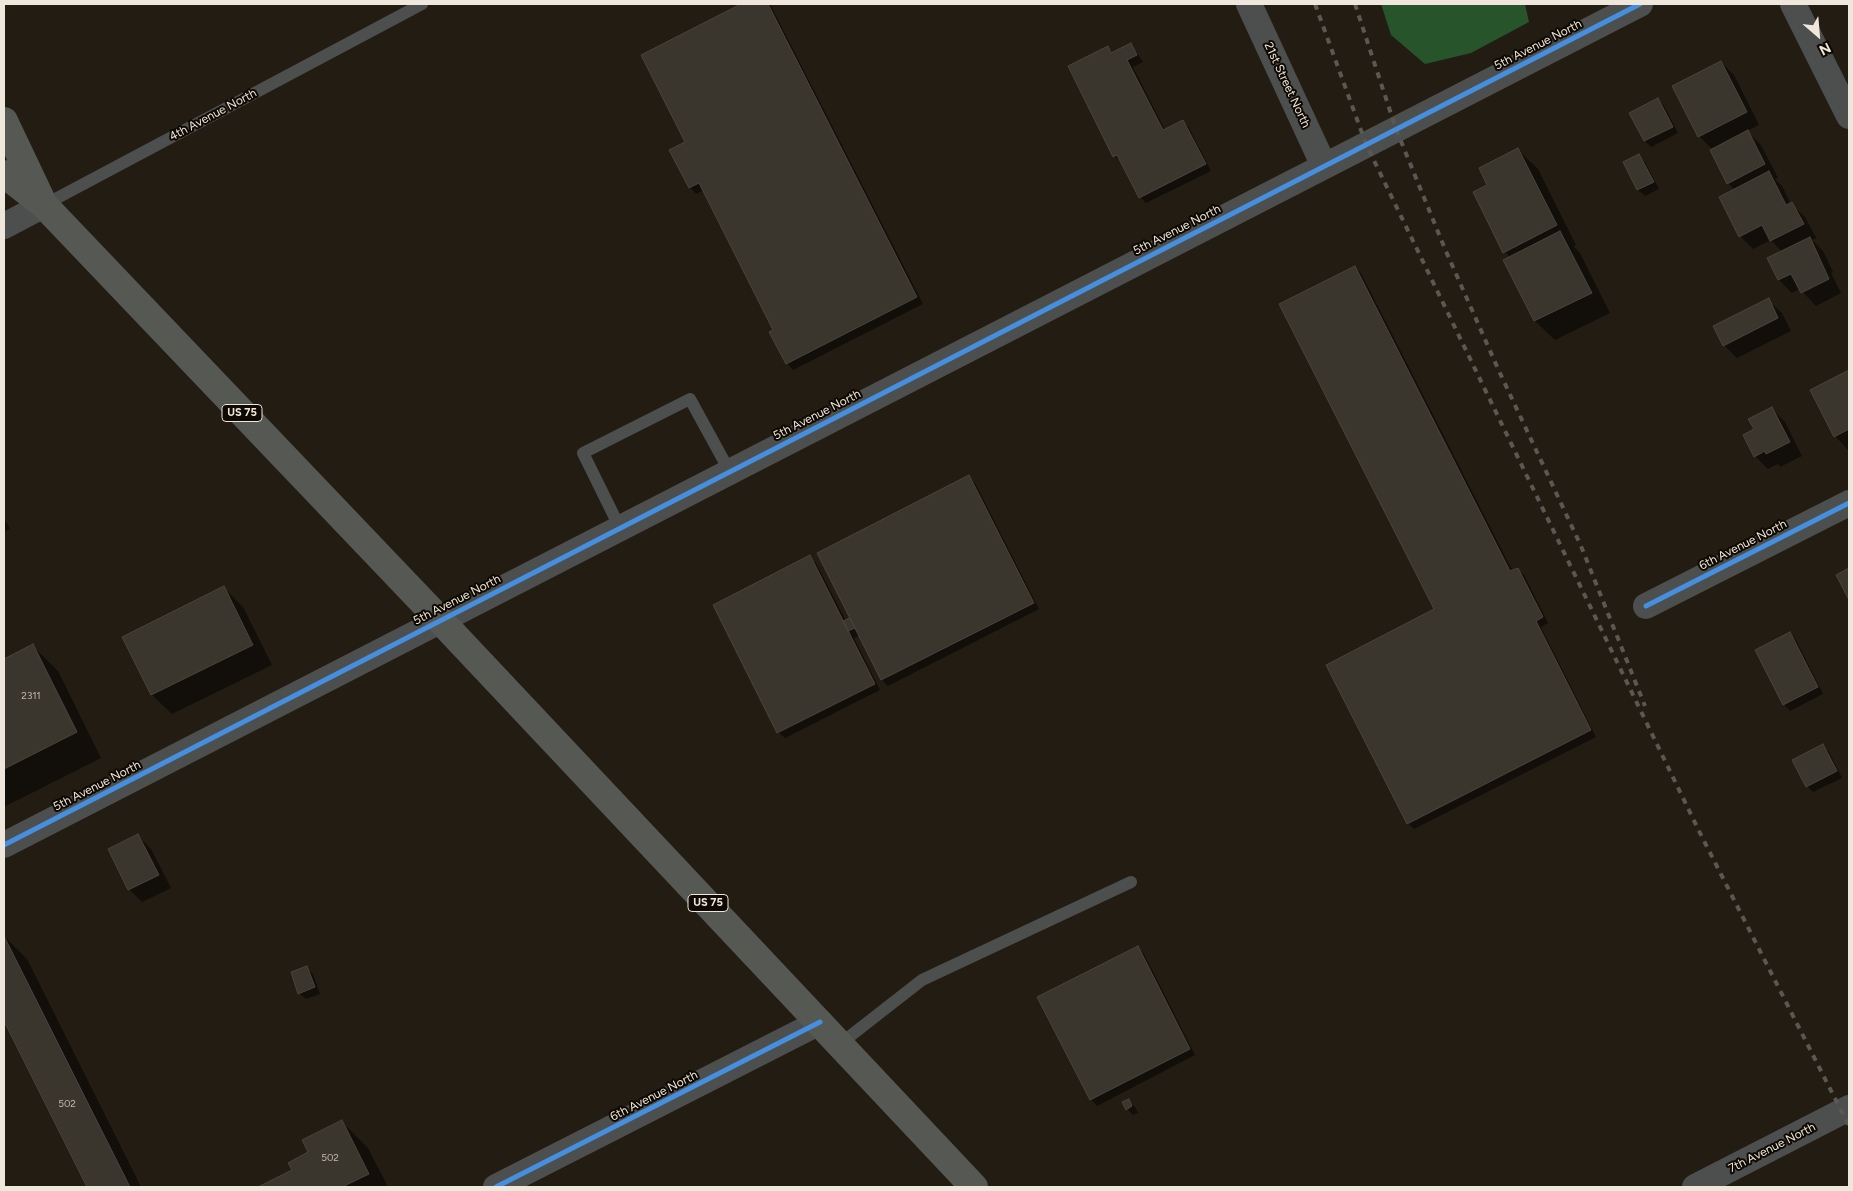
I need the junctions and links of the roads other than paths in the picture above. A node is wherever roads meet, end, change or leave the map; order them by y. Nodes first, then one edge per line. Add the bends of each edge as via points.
1 (422, 4) edge
2 (1249, 4) edge
3 (1640, 4) edge
4 (1793, 4) edge
5 (1849, 116) edge
6 (4, 121) edge
7 (1324, 166) junction
8 (4, 174) edge
9 (44, 205) junction
10 (4, 226) edge
11 (730, 472) junction
12 (1849, 503) edge
13 (620, 528) junction
14 (1646, 606) dead end
15 (440, 620) junction
16 (4, 845) edge
17 (1131, 882) dead end
18 (820, 1022) junction
19 (840, 1044) junction
20 (1849, 1108) edge
21 (496, 1187) edge
22 (974, 1187) edge
23 (1695, 1187) edge

1 - 9 lane, 4th Avenue North
2 - 7 street, 21st Street North
3 - 7 street, 5th Avenue North
4 - 5 street
6 - 9 main road, US 75
7 - 11 street, 5th Avenue North
8 - 9 main road, US 75
9 - 10 street, 4th Avenue North
9 - 15 main road, US 75
11 - 13 street, 5th Avenue North
11 - 13 lane via 690,399 583,453
12 - 14 street, 6th Avenue North
13 - 15 street, 5th Avenue North
15 - 16 street, 5th Avenue North
15 - 18 main road, US 75
17 - 19 lane via 922,980
18 - 19 main road, US 75
18 - 21 street, 6th Avenue North
19 - 22 main road, US 75
20 - 23 street, 7th Avenue North

